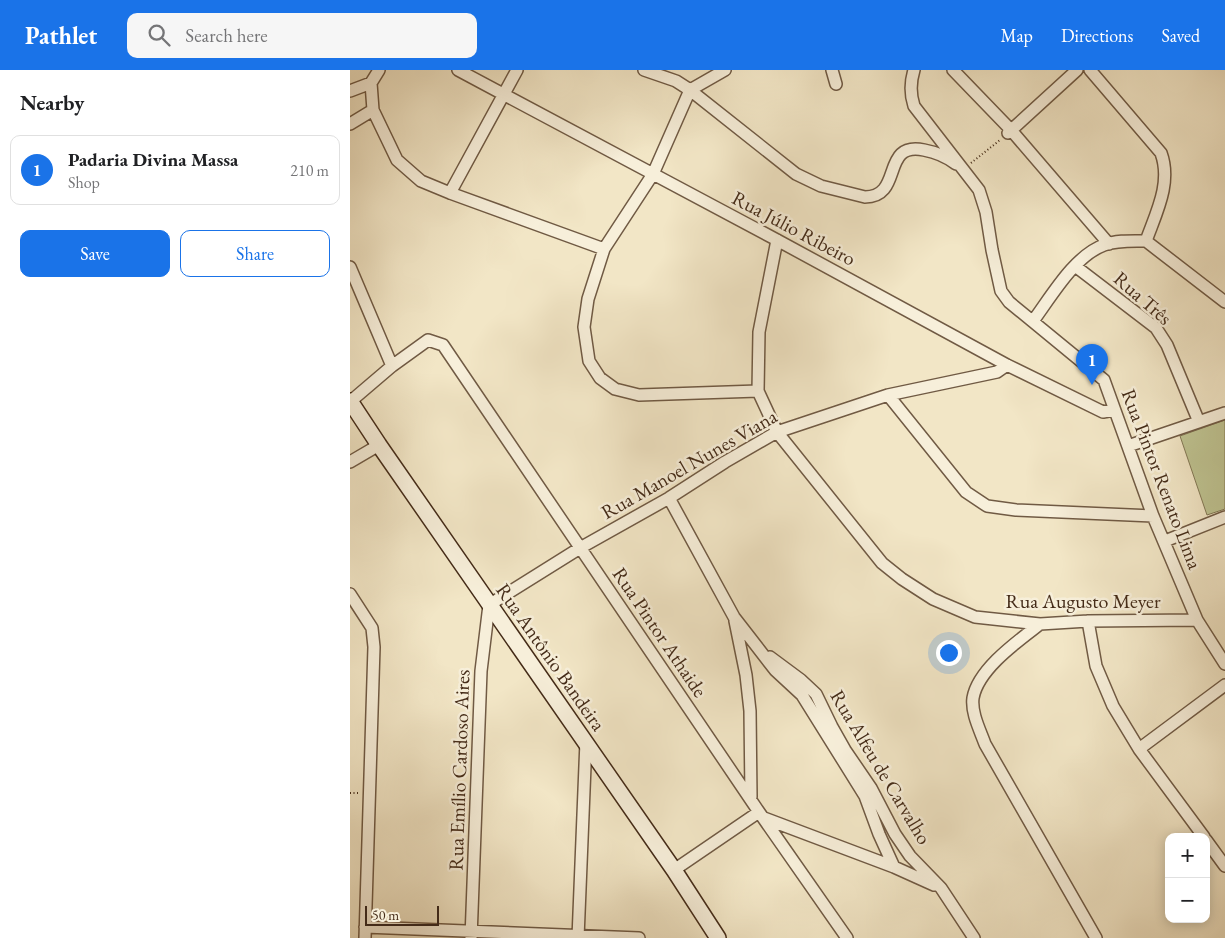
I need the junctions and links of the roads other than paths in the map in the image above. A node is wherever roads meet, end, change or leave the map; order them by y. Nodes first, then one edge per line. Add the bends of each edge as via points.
1 (379, 70) edge
2 (458, 70) edge
3 (516, 70) edge
4 (644, 70) edge
5 (725, 70) edge
6 (832, 70) edge
7 (914, 70) edge
8 (953, 70) edge
9 (1077, 70) edge
10 (1090, 70) edge
11 (372, 83) junction
12 (836, 84) dead end
13 (690, 90) junction
14 (350, 91) edge
15 (504, 94) junction
16 (373, 110) junction
17 (350, 124) edge
18 (1009, 132) junction
19 (963, 170) junction
20 (653, 174) junction
21 (450, 193) junction
22 (777, 240) junction
23 (1146, 241) junction
24 (1109, 244) junction
25 (604, 248) junction
26 (1075, 266) junction
27 (350, 267) edge
28 (1212, 292) junction
29 (1225, 302) edge
30 (1225, 309) edge
31 (1033, 321) junction
32 (390, 361) junction
33 (1007, 365) junction
34 (758, 391) junction
35 (888, 395) junction
36 (350, 401) edge
37 (1114, 410) junction
38 (1225, 413) edge
39 (1199, 422) junction
40 (777, 432) junction
41 (379, 446) junction
42 (1128, 446) junction
43 (350, 462) edge
44 (669, 498) junction
45 (1153, 516) junction
46 (1225, 518) edge
47 (1165, 541) junction
48 (580, 548) junction
49 (350, 594) edge
50 (489, 605) junction
51 (734, 617) junction
52 (1197, 620) junction
53 (1088, 621) junction
54 (1040, 624) junction
55 (761, 652) junction
56 (1225, 664) edge
57 (1225, 685) edge
58 (586, 741) junction
59 (1139, 749) junction
60 (750, 797) junction
61 (761, 815) junction
62 (1201, 833) edge
63 (1210, 845) edge
64 (1225, 866) edge
65 (894, 867) junction
66 (674, 870) junction
67 (940, 888) junction
68 (365, 932) edge
69 (471, 935) edge
70 (578, 937) edge
71 (640, 938) edge
72 (718, 938) edge
73 (847, 938) edge
74 (974, 938) edge
75 (1096, 938) edge

1 - 11 street
2 - 15 street, Rua Júlio Ribeiro
3 - 15 street
4 - 13 street via 676,81
5 - 13 street
6 - 12 street
7 - 19 street, Rua Pintor Renato Lima via 911,84 914,106
8 - 18 street
9 - 18 street
10 - 23 street via 1161,153 1164,161 1162,198
11 - 14 street
11 - 16 street
13 - 19 street via 796,174 821,186 872,197 879,194 889,181 898,156 913,148 950,160
13 - 20 street
15 - 20 street, Rua Júlio Ribeiro
15 - 21 street
16 - 17 street
16 - 21 street via 397,160 421,181
18 - 24 street
19 - 31 street, Rua Pintor Renato Lima via 979,190 1002,291 1009,302
20 - 22 street, Rua Júlio Ribeiro
20 - 25 street
21 - 25 street
22 - 33 street, Rua Júlio Ribeiro
22 - 34 street via 759,332
23 - 24 street
23 - 28 street
24 - 26 street via 1096,249
25 - 34 street via 588,299 584,327 589,361 600,378 615,389 639,395
26 - 31 street
26 - 39 street, Rua Três via 1156,328 1167,345
27 - 32 street
28 - 29 street
28 - 30 street
31 - 37 street, Rua Pintor Renato Lima via 1104,380
32 - 36 street
32 - 48 street, Rua Pintor Athaide via 428,340 443,345
33 - 35 street, Rua Manoel Nunes Viana via 997,372
33 - 37 street, Rua Júlio Ribeiro via 1103,412
34 - 40 street, Rua Augusto Meyer
35 - 40 street, Rua Manoel Nunes Viana
35 - 45 street via 966,492 987,506
36 - 41 street, Rua Antônio Bandeira
37 - 42 street, Rua Pintor Renato Lima
38 - 39 street
39 - 42 street
40 - 44 street, Rua Manoel Nunes Viana
40 - 54 street, Rua Augusto Meyer via 882,563 902,579 933,599 975,617
41 - 43 street
41 - 50 street, Rua Antônio Bandeira
42 - 45 street, Rua Pintor Renato Lima
44 - 48 street, Rua Manoel Nunes Viana
44 - 51 street, Rua Alfeu de Carvalho
45 - 47 street, Rua Pintor Renato Lima
46 - 47 street
47 - 52 street, Rua Pintor Renato Lima
48 - 50 street, Rua Manoel Nunes Viana
48 - 60 street, Rua Pintor Athaide
49 - 68 street via 372,628 374,647
50 - 58 street, Rua Antônio Bandeira
50 - 69 street, Rua Emílio Cardoso Aires via 481,671
51 - 55 street, Rua Alfeu de Carvalho
51 - 60 street via 750,711
52 - 53 street, Rua Augusto Meyer
52 - 56 street, Rua Pintor Renato Lima
53 - 54 street, Rua Augusto Meyer
53 - 59 street via 1096,666
54 - 75 street via 1017,642 979,681 973,699 974,715 985,744
55 - 65 street, Rua Alfeu de Carvalho via 814,713 865,796
55 - 67 street, Rua Alfeu de Carvalho via 794,674 816,694 836,735 895,834 910,856
57 - 59 street
58 - 66 street, Rua Antônio Bandeira
58 - 70 street
59 - 62 street
60 - 61 street, Rua Pintor Athaide
61 - 65 street
61 - 66 street
61 - 73 street, Rua Pintor Athaide
63 - 64 street
65 - 67 street
66 - 72 street, Rua Antônio Bandeira
67 - 74 street, Rua Alfeu de Carvalho
68 - 69 street
69 - 70 street
70 - 71 street

